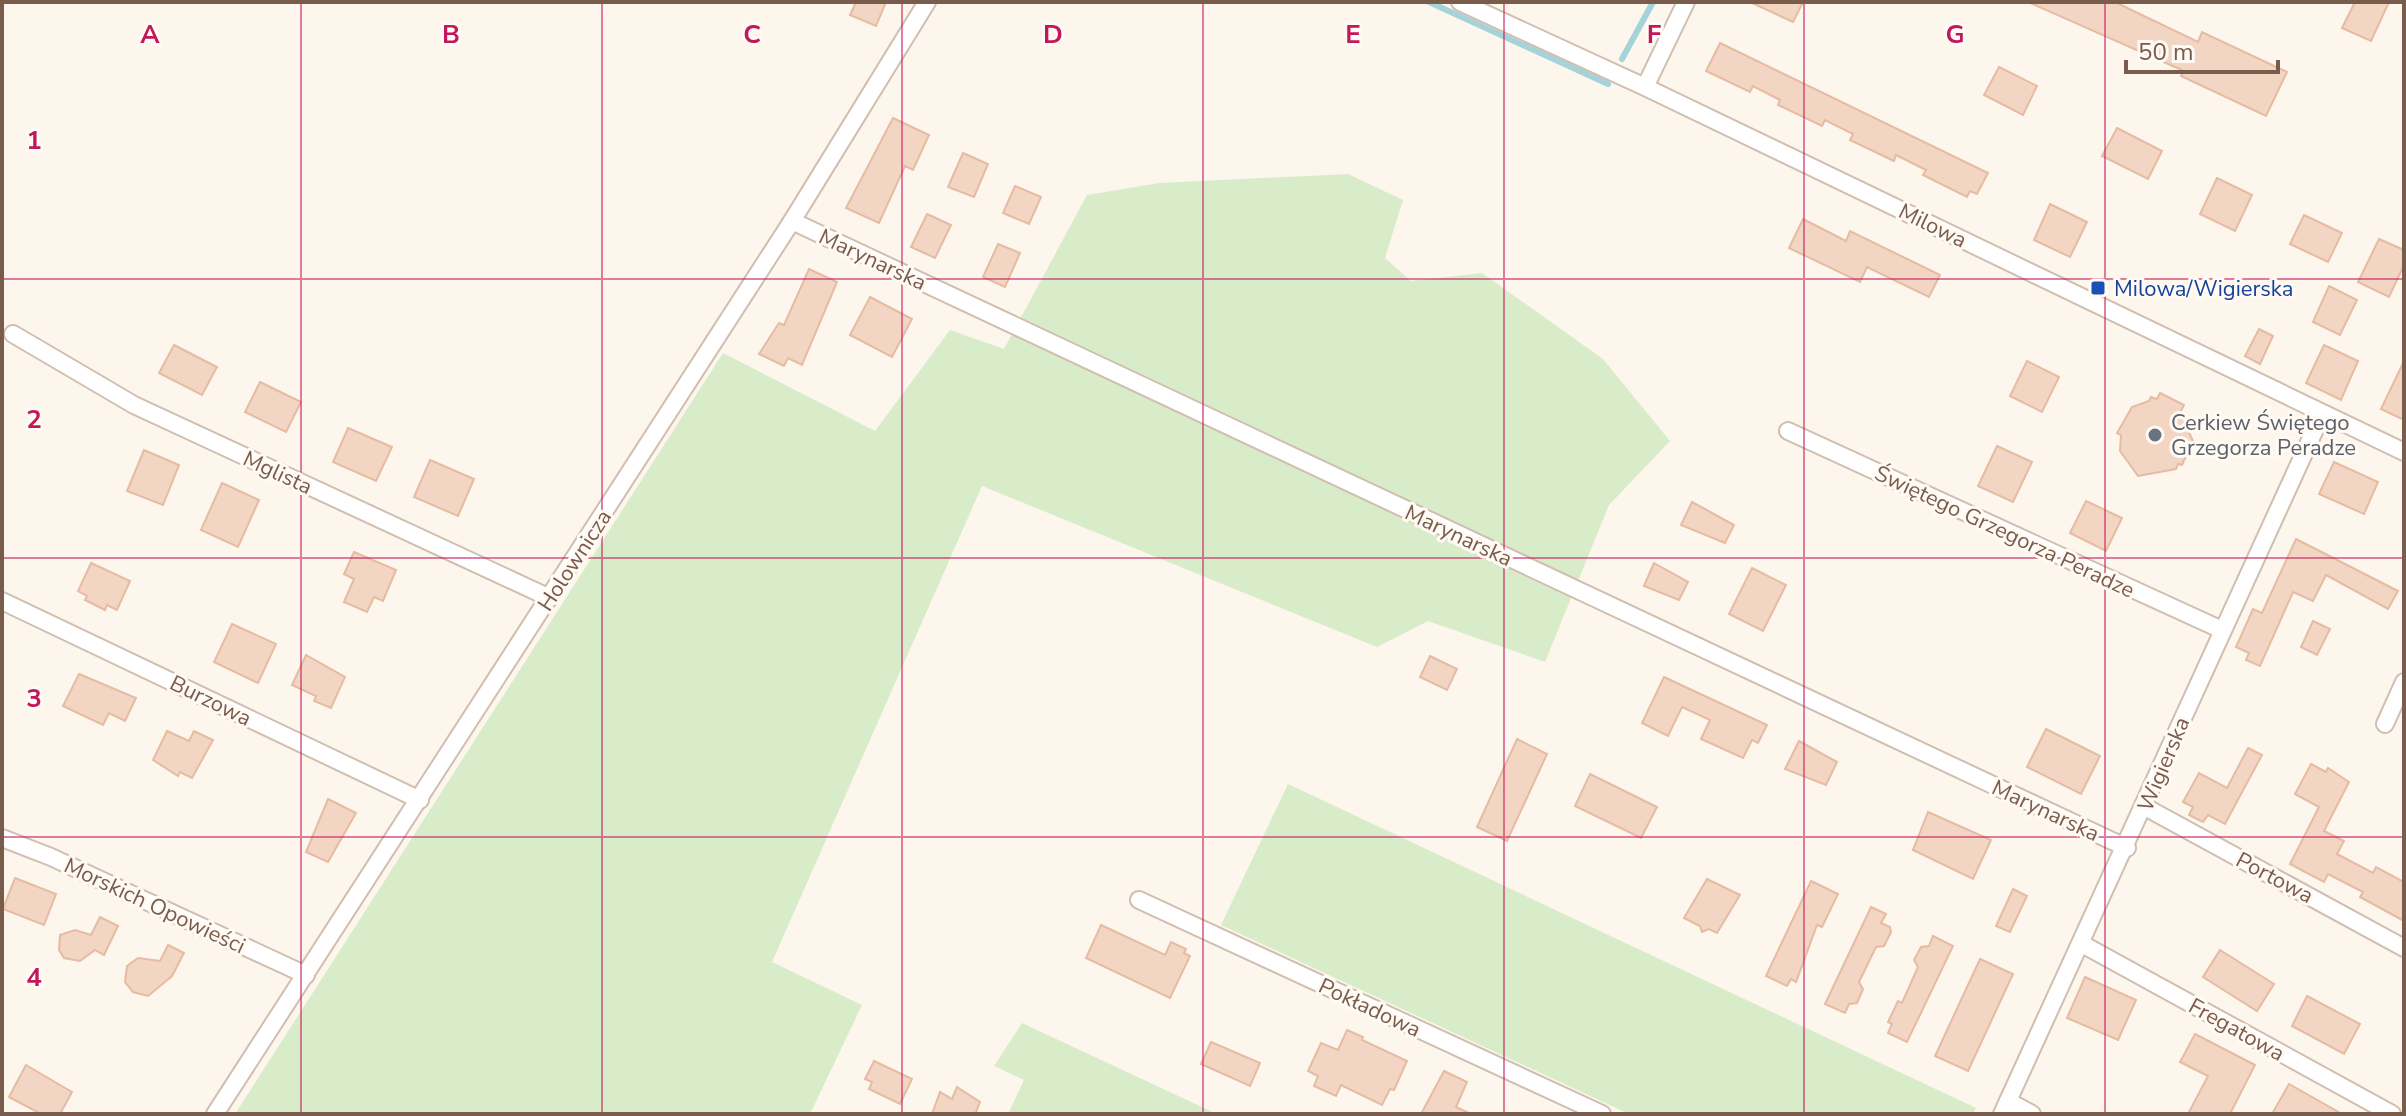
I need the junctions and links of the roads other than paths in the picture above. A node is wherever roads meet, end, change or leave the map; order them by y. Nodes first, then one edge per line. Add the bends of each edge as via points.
1 (927, 2) edge
2 (1460, 2) edge
3 (1686, 2) edge
4 (1645, 87) junction
5 (792, 221) junction
6 (13, 334) dead end
7 (2322, 414) junction
8 (1788, 431) dead end
9 (2404, 452) edge
10 (550, 598) junction
11 (2, 601) edge
12 (2222, 630) junction
13 (2404, 682) edge
14 (2385, 724) dead end
15 (420, 800) junction
16 (2145, 807) junction
17 (2, 838) edge
18 (2127, 848) junction
19 (1139, 900) dead end
20 (2082, 944) junction
21 (2404, 948) edge
22 (306, 975) junction
23 (2005, 1107) edge
24 (215, 1114) edge
25 (1602, 1114) edge
26 (2032, 1114) edge
27 (2392, 1114) edge

1 - 5 street, Holownicza
2 - 4 street, Milowa
3 - 4 street
4 - 7 street, Milowa
5 - 10 street, Holownicza
5 - 18 street, Marynarska
6 - 10 street, Mglista via 134,405
7 - 9 street, Milowa
7 - 12 street, Wigierska
8 - 12 street, Świętego Grzegorza Peradze
10 - 15 street, Holownicza
11 - 15 street, Burzowa
12 - 16 street, Wigierska
13 - 14 street
15 - 22 street, Holownicza
16 - 18 street, Wigierska
16 - 21 street, Portowa
17 - 22 street, Morskich Opowieści
18 - 20 street, Wigierska
19 - 25 street, Pokładowa
20 - 23 street, Wigierska
20 - 27 street, Fregatowa
22 - 24 street, Holownicza
23 - 26 street

